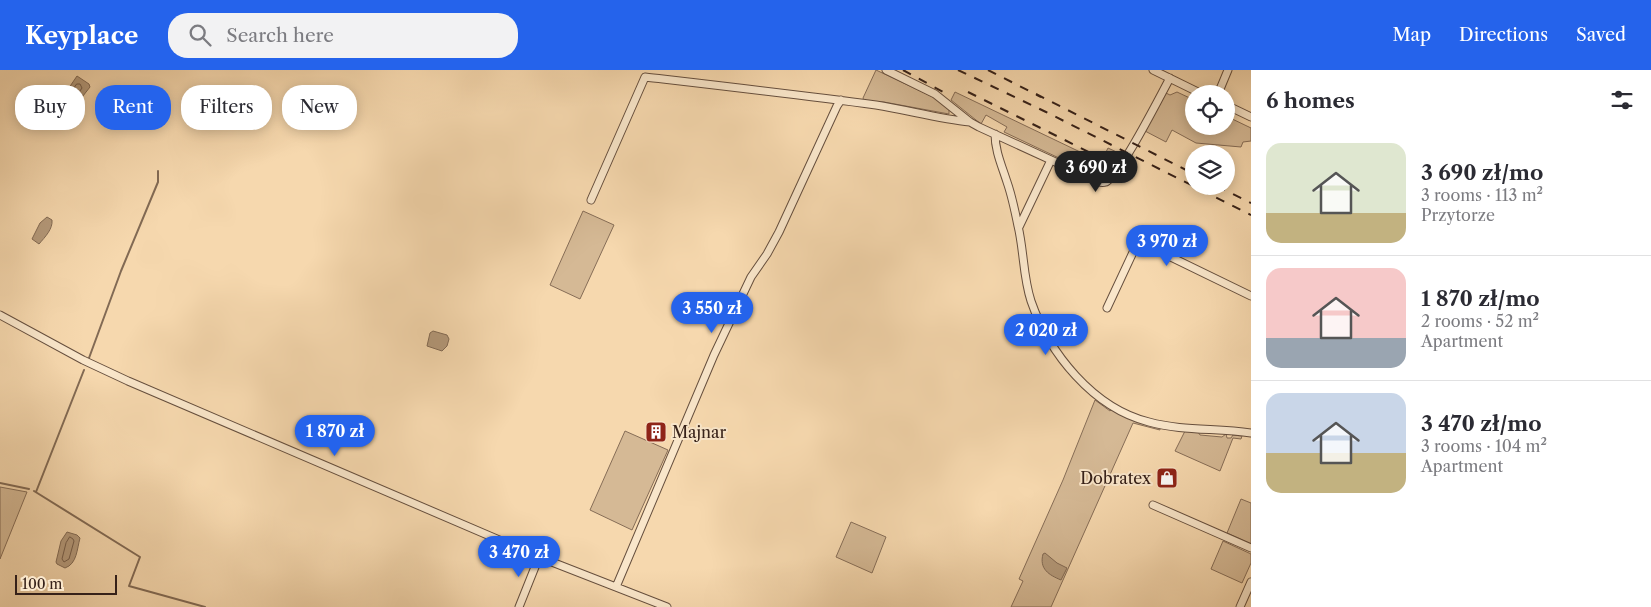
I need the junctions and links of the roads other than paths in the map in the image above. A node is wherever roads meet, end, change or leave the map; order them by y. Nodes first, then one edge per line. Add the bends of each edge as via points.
1 (886, 70) edge
2 (1154, 70) edge
3 (1228, 70) edge
4 (1170, 78) junction
5 (1222, 85) edge
6 (1185, 86) edge
7 (841, 100) junction
8 (1235, 109) edge
9 (1251, 117) edge
10 (970, 122) junction
11 (994, 134) junction
12 (1051, 160) junction
13 (591, 200) dead end
14 (1019, 228) junction
15 (1251, 296) edge
16 (1106, 308) dead end
17 (0, 315) edge
18 (1251, 433) edge
19 (1153, 505) dead end
20 (1251, 548) edge
21 (540, 556) junction
22 (1251, 582) edge
23 (616, 587) junction
24 (519, 607) edge
25 (667, 607) edge
26 (1240, 607) edge

1 - 10 street via 935,94
2 - 4 street
3 - 5 street
4 - 6 street
4 - 12 street via 1128,154 1108,182 1099,182
7 - 10 street
7 - 13 street via 645,77
7 - 23 street via 779,232 751,277 732,317
8 - 9 street
10 - 11 street
11 - 12 street
11 - 14 street
12 - 14 street
14 - 18 street via 1025,278 1045,334 1078,378 1095,394 1116,408 1148,422 1177,428
15 - 16 street via 1142,243 1135,248
17 - 21 street via 128,381
19 - 20 street
21 - 23 street
21 - 24 street
22 - 26 street
23 - 25 street

